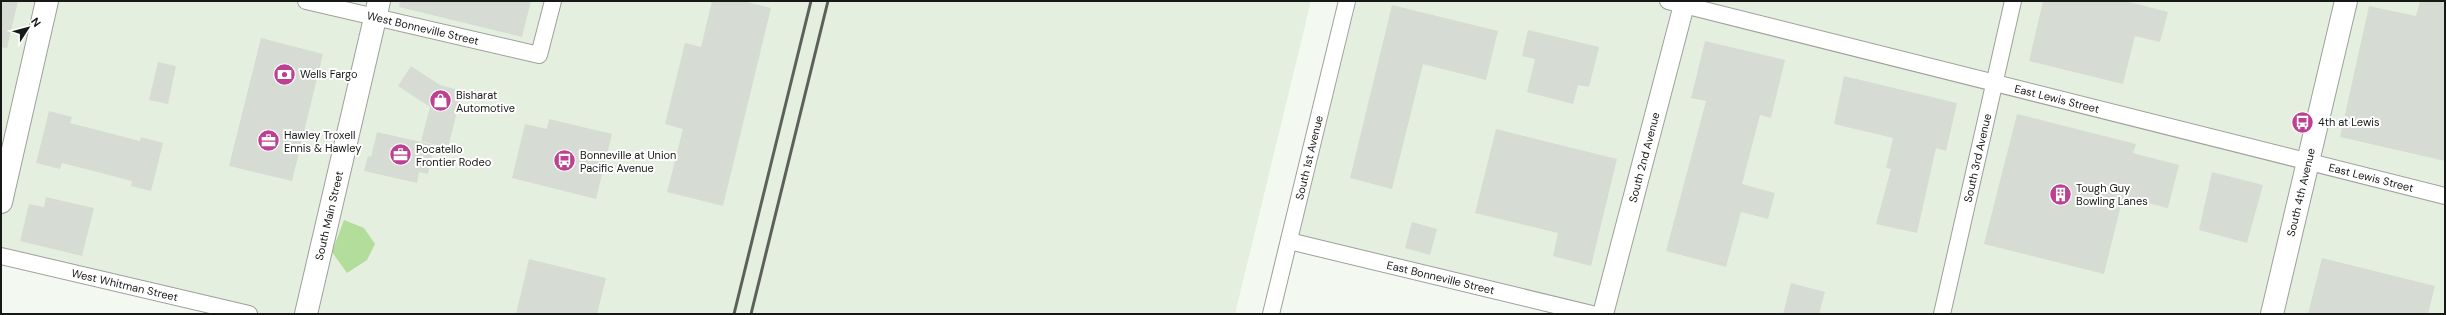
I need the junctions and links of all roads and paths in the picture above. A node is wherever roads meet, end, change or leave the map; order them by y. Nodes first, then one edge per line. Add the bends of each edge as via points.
1 (47, 1) edge
2 (306, 1) edge
3 (553, 1) edge
4 (1347, 1) edge
5 (2013, 1) edge
6 (2346, 1) edge
7 (1679, 2) edge
8 (377, 9) edge
9 (1995, 83) junction
10 (2308, 162) junction
11 (2445, 196) edge
12 (1, 202) edge
13 (1289, 241) junction
14 (1, 256) edge
15 (249, 314) edge
16 (306, 314) edge
17 (1271, 314) edge
18 (1592, 314) edge
19 (1603, 314) edge
20 (1942, 314) edge
21 (2272, 314) edge

1 - 12 main road
2 - 8 street, West Bonneville Street
3 - 8 street, West Bonneville Street via 539,55
4 - 13 street, South 1st Avenue
5 - 9 street, South 3rd Avenue
6 - 10 main road, South 4th Avenue
7 - 9 street, East Lewis Street
7 - 19 street, South 2nd Avenue
8 - 16 main road, South Main Street
9 - 10 street, East Lewis Street
9 - 20 street, South 3rd Avenue
10 - 11 street, East Lewis Street
10 - 21 main road, South 4th Avenue
13 - 17 street, South 1st Avenue
13 - 18 street, East Bonneville Street
14 - 15 street, West Whitman Street

